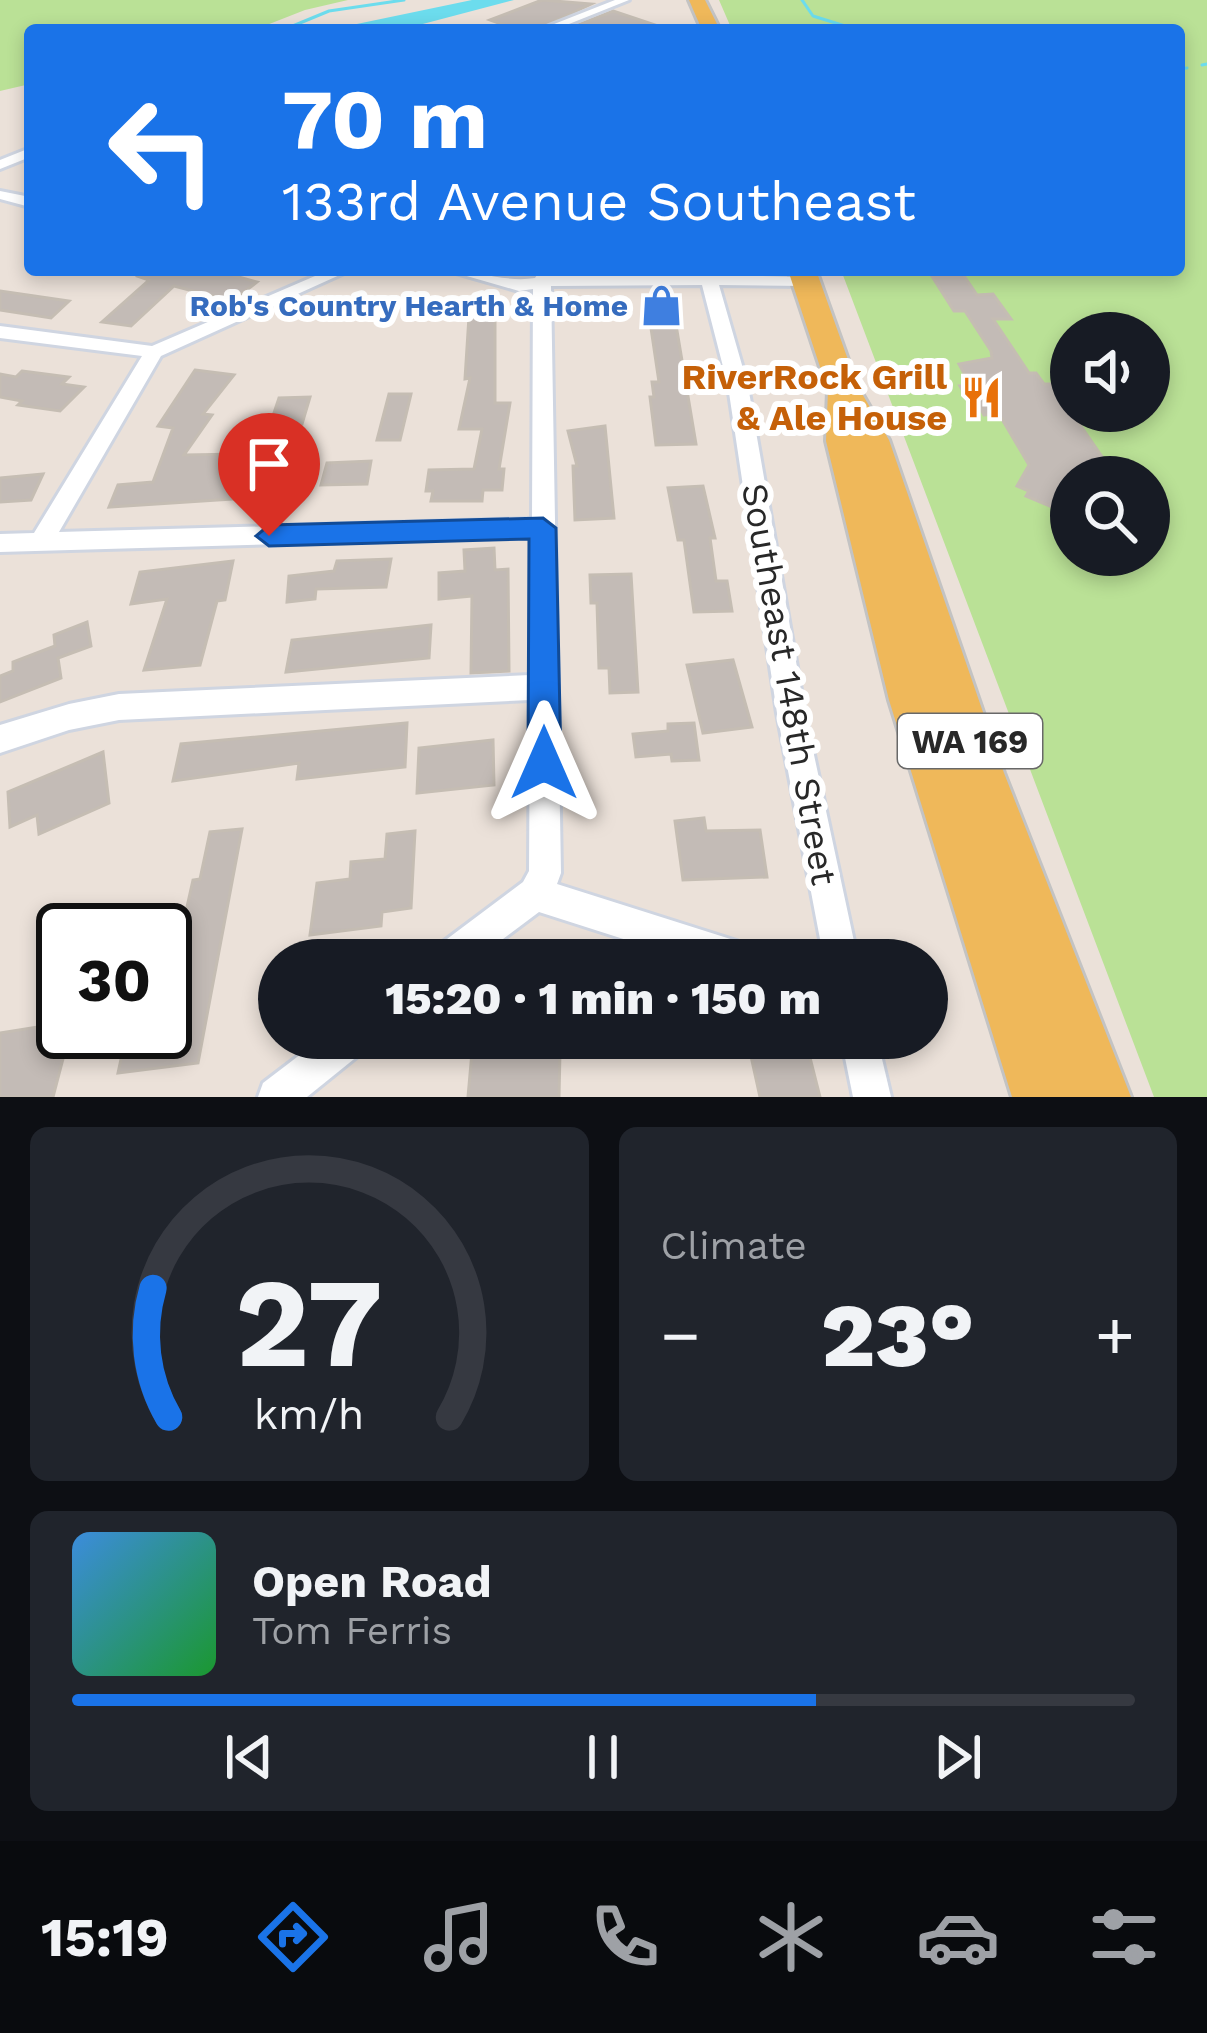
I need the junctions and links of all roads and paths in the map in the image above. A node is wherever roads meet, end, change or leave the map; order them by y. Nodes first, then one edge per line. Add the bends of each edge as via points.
1 (624, 0) edge
2 (560, 24) edge
3 (326, 276) edge
4 (478, 276) edge
5 (545, 276) edge
6 (705, 276) edge
7 (804, 276) edge
8 (0, 332) edge
9 (154, 352) junction
10 (841, 385) junction
11 (543, 528) junction
12 (41, 542) junction
13 (0, 543) edge
14 (545, 687) junction
15 (0, 739) edge
16 (535, 895) junction
17 (475, 939) edge
18 (676, 939) edge
19 (838, 939) edge
20 (324, 1059) edge
21 (864, 1059) edge
22 (277, 1097) edge
23 (872, 1097) edge
24 (1043, 1097) edge
25 (1100, 1097) edge

1 - 2 street
3 - 9 street
4 - 5 street via 519,286
5 - 11 street
6 - 19 street, Southeast 148th Street via 737,386 790,712
7 - 10 main road, WA 169
8 - 9 street
9 - 12 street
10 - 24 main road, WA 169 via 843,441 912,700
10 - 25 main road, WA 169 via 872,440 980,773
11 - 12 street
11 - 14 street
12 - 13 street
14 - 15 street via 119,707
14 - 16 street via 545,873
16 - 17 street
16 - 18 street
20 - 22 street
21 - 23 street

